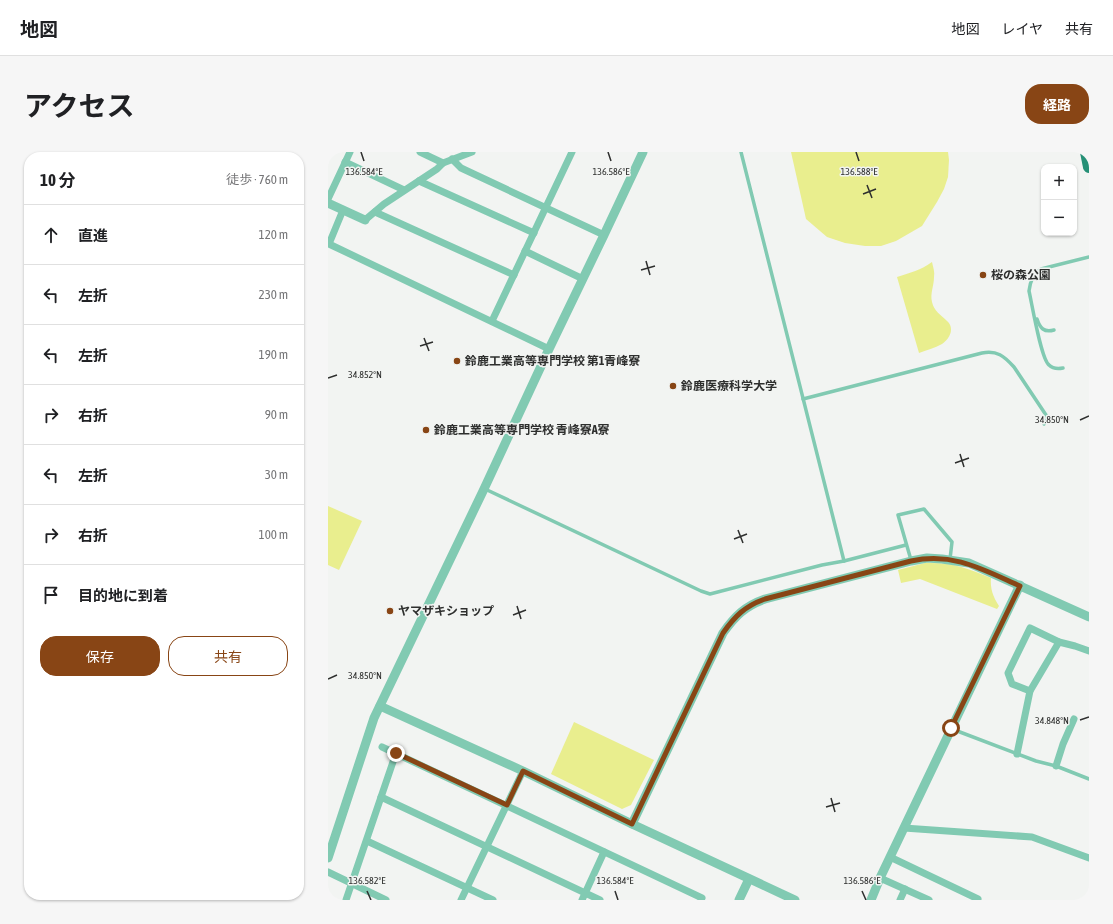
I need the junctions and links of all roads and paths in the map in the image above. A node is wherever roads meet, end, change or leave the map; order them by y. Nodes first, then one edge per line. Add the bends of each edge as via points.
1 (350, 152) edge
2 (420, 152) edge
3 (472, 152) edge
4 (572, 152) edge
5 (643, 152) edge
6 (741, 152) edge
7 (1086, 152) edge
8 (452, 158) junction
9 (345, 162) junction
10 (443, 163) junction
11 (1089, 167) edge
12 (419, 181) junction
13 (404, 190) junction
14 (328, 199) edge
15 (328, 203) edge
16 (546, 207) junction
17 (343, 210) junction
18 (375, 212) junction
19 (365, 220) joint
20 (534, 233) junction
21 (604, 235) junction
22 (328, 244) edge
23 (525, 251) junction
24 (1089, 257) edge
25 (514, 275) junction
26 (583, 278) junction
27 (1033, 309) junction
28 (492, 321) junction
29 (1054, 330) dead end
30 (549, 349) junction
31 (1063, 368) dead end
32 (803, 399) junction
33 (1044, 424) dead end
34 (484, 489) junction
35 (906, 545) junction
36 (950, 559) junction
37 (844, 561) junction
38 (911, 561) junction
39 (1020, 586) junction
40 (1089, 617) edge
41 (1059, 642) junction
42 (1089, 651) edge
43 (1030, 691) junction
44 (380, 706) junction
45 (1074, 719) dead end
46 (951, 728) junction
47 (382, 747) dead end
48 (396, 753) junction
49 (1017, 754) junction
50 (1056, 766) junction
51 (523, 771) junction
52 (1089, 779) edge
53 (381, 797) junction
54 (507, 805) junction
55 (632, 824) junction
56 (904, 828) junction
57 (367, 841) junction
58 (487, 847) junction
59 (604, 852) junction
60 (328, 858) edge
61 (890, 858) junction
62 (1089, 858) edge
63 (328, 872) edge
64 (880, 878) junction
65 (749, 879) junction
66 (352, 884) junction
67 (467, 888) junction
68 (905, 890) junction
69 (583, 896) edge
70 (346, 900) edge
71 (386, 900) edge
72 (461, 900) edge
73 (492, 900) edge
74 (600, 900) edge
75 (701, 900) edge
76 (739, 900) edge
77 (795, 900) edge
78 (870, 900) edge
79 (900, 900) edge
80 (929, 900) edge
81 (977, 900) edge

1 - 9 street
2 - 10 street
3 - 8 street
4 - 16 street
5 - 21 street
6 - 32 lane
7 - 11 highway
8 - 10 street
8 - 16 street via 460,168
9 - 13 street
9 - 14 street
10 - 12 street
12 - 13 street
12 - 20 street
13 - 18 street
15 - 17 street
16 - 20 street
16 - 21 street
17 - 19 street
17 - 22 street
18 - 19 street
18 - 25 street
20 - 23 street
21 - 26 street
22 - 28 street
23 - 25 street
23 - 26 street
24 - 27 lane via 1036,272 1029,291
25 - 28 street
26 - 30 street
27 - 29 lane via 1040,326 1047,331
27 - 31 lane via 1046,362 1053,368
28 - 30 street
30 - 34 street
32 - 33 lane via 982,353 995,352 1014,367 1048,418
32 - 37 lane
34 - 37 lane via 710,594
34 - 44 street
35 - 36 lane via 898,515 924,509 952,542
35 - 37 lane
35 - 38 lane
36 - 38 street via 927,558
36 - 39 street via 969,563
38 - 55 street via 765,599 748,606 737,615 723,633
39 - 40 street
39 - 46 street
41 - 42 street
41 - 43 street
41 - 43 street via 1030,628 1008,673 1012,684
43 - 49 street
44 - 51 street
44 - 60 street
45 - 50 street
46 - 49 lane
46 - 56 street
47 - 48 street
48 - 53 street
48 - 54 street
49 - 50 lane
50 - 52 lane
51 - 54 street
51 - 55 street
53 - 57 street
53 - 58 street
54 - 58 street
54 - 59 street
55 - 65 street
56 - 61 street
56 - 62 street via 1032,837
57 - 66 street
57 - 67 street
58 - 67 street
58 - 69 street
59 - 69 street
59 - 75 street via 702,898
61 - 64 street
61 - 81 street
63 - 66 street
64 - 68 street
64 - 78 street
65 - 76 street
65 - 77 street
66 - 70 street
66 - 71 street
67 - 72 street
67 - 73 street
68 - 79 street
68 - 80 street
69 - 74 street

